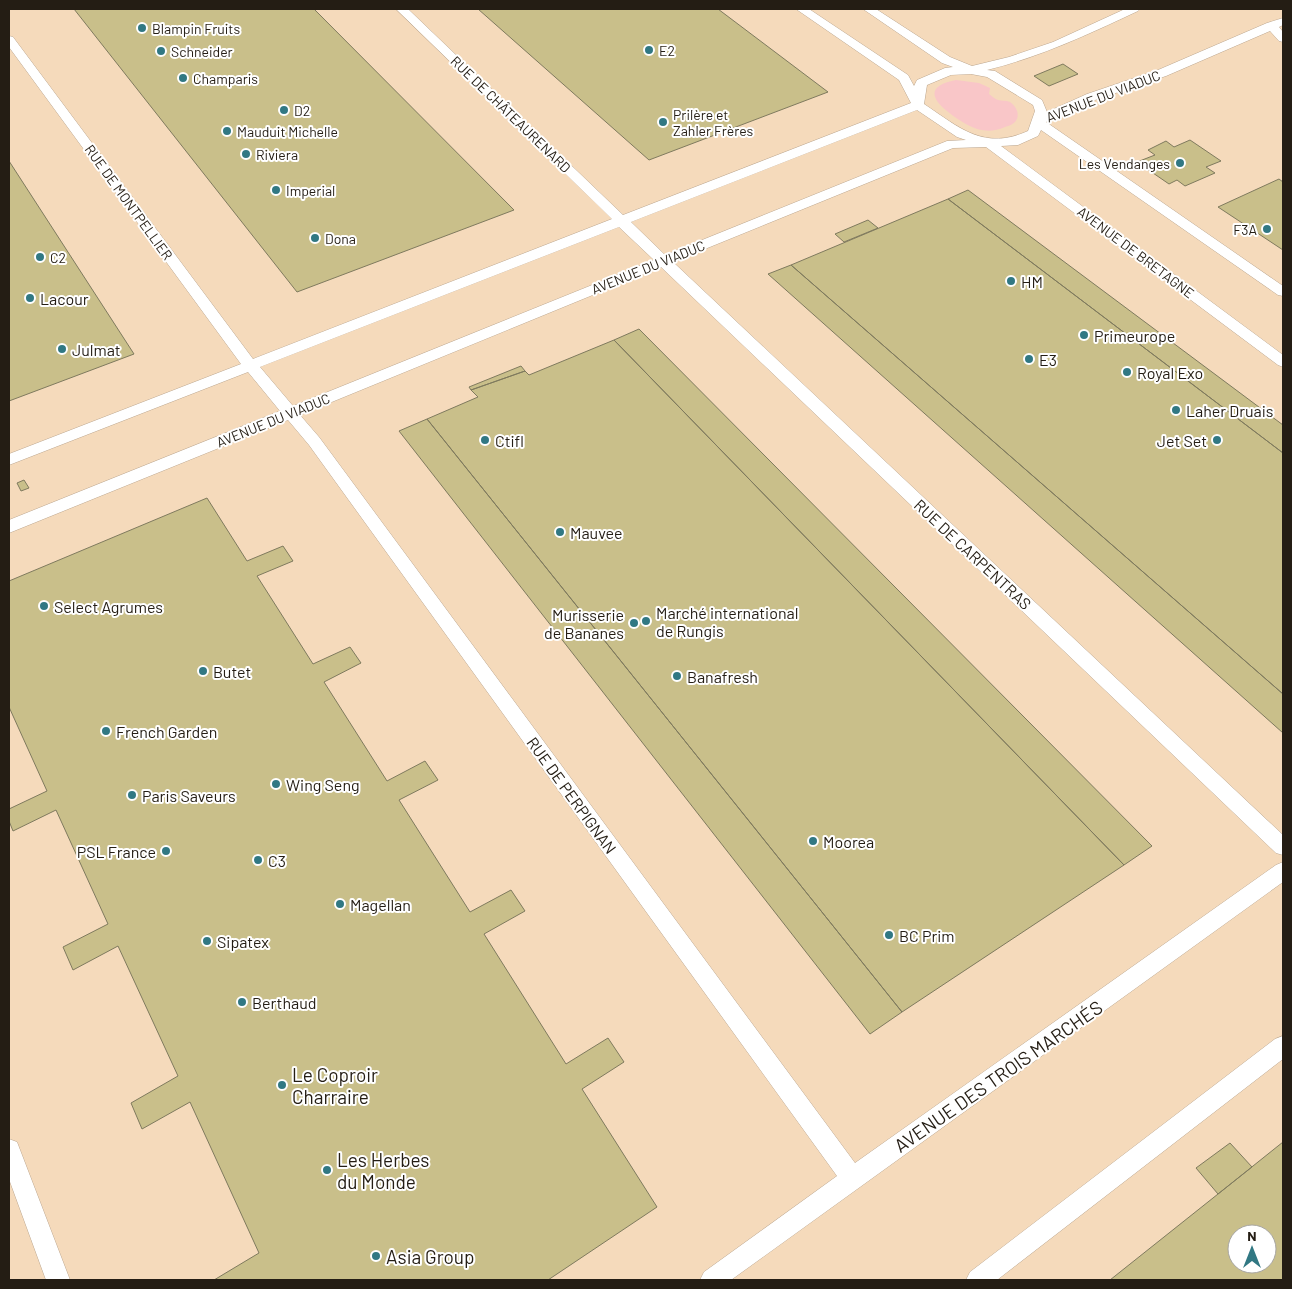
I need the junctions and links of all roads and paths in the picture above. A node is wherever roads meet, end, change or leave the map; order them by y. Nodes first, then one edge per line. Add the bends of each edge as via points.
1 (402, 9) edge
2 (802, 9) edge
3 (869, 9) edge
4 (1134, 9) edge
5 (1277, 23) edge
6 (9, 38) edge
7 (1283, 39) edge
8 (971, 70) junction
9 (918, 105) junction
10 (1037, 121) junction
11 (989, 143) junction
12 (621, 220) junction
13 (664, 261) junction
14 (1283, 292) edge
15 (1283, 362) edge
16 (250, 365) junction
17 (291, 412) junction
18 (9, 460) edge
19 (9, 527) edge
20 (1283, 847) edge
21 (1283, 871) edge
22 (1283, 1046) edge
23 (9, 1150) edge
24 (852, 1178) junction
25 (58, 1280) edge
26 (712, 1280) edge
27 (978, 1280) edge

1 - 12 lane, RUE DE CHÂTEAURENARD
2 - 9 lane via 904,78
3 - 8 lane via 946,60
4 - 8 lane via 1057,44 1013,60
5 - 7 lane
5 - 10 lane, AVENUE DU VIADUC via 1162,73 1091,97
6 - 16 lane, RUE DE MONTPELLIER
8 - 9 lane via 949,71 921,83
8 - 10 lane via 991,74 1038,104 1042,111
9 - 11 lane via 961,134
9 - 12 lane
10 - 11 lane, AVENUE DU VIADUC via 1034,133 1014,142
10 - 14 lane
11 - 13 lane, AVENUE DU VIADUC via 951,144
11 - 15 lane, AVENUE DE BRETAGNE
12 - 13 lane, RUE DE CHÂTEAURENARD
12 - 16 lane
13 - 17 lane, AVENUE DU VIADUC
13 - 20 lane, RUE DE CARPENTRAS
16 - 17 lane, RUE DE MONTPELLIER
16 - 18 lane
17 - 19 lane, AVENUE DU VIADUC
17 - 24 lane, RUE DE PERPIGNAN
21 - 24 lane, AVENUE DES TROIS MARCHÉS
22 - 27 lane
23 - 25 lane
24 - 26 lane, AVENUE DES TROIS MARCHÉS

